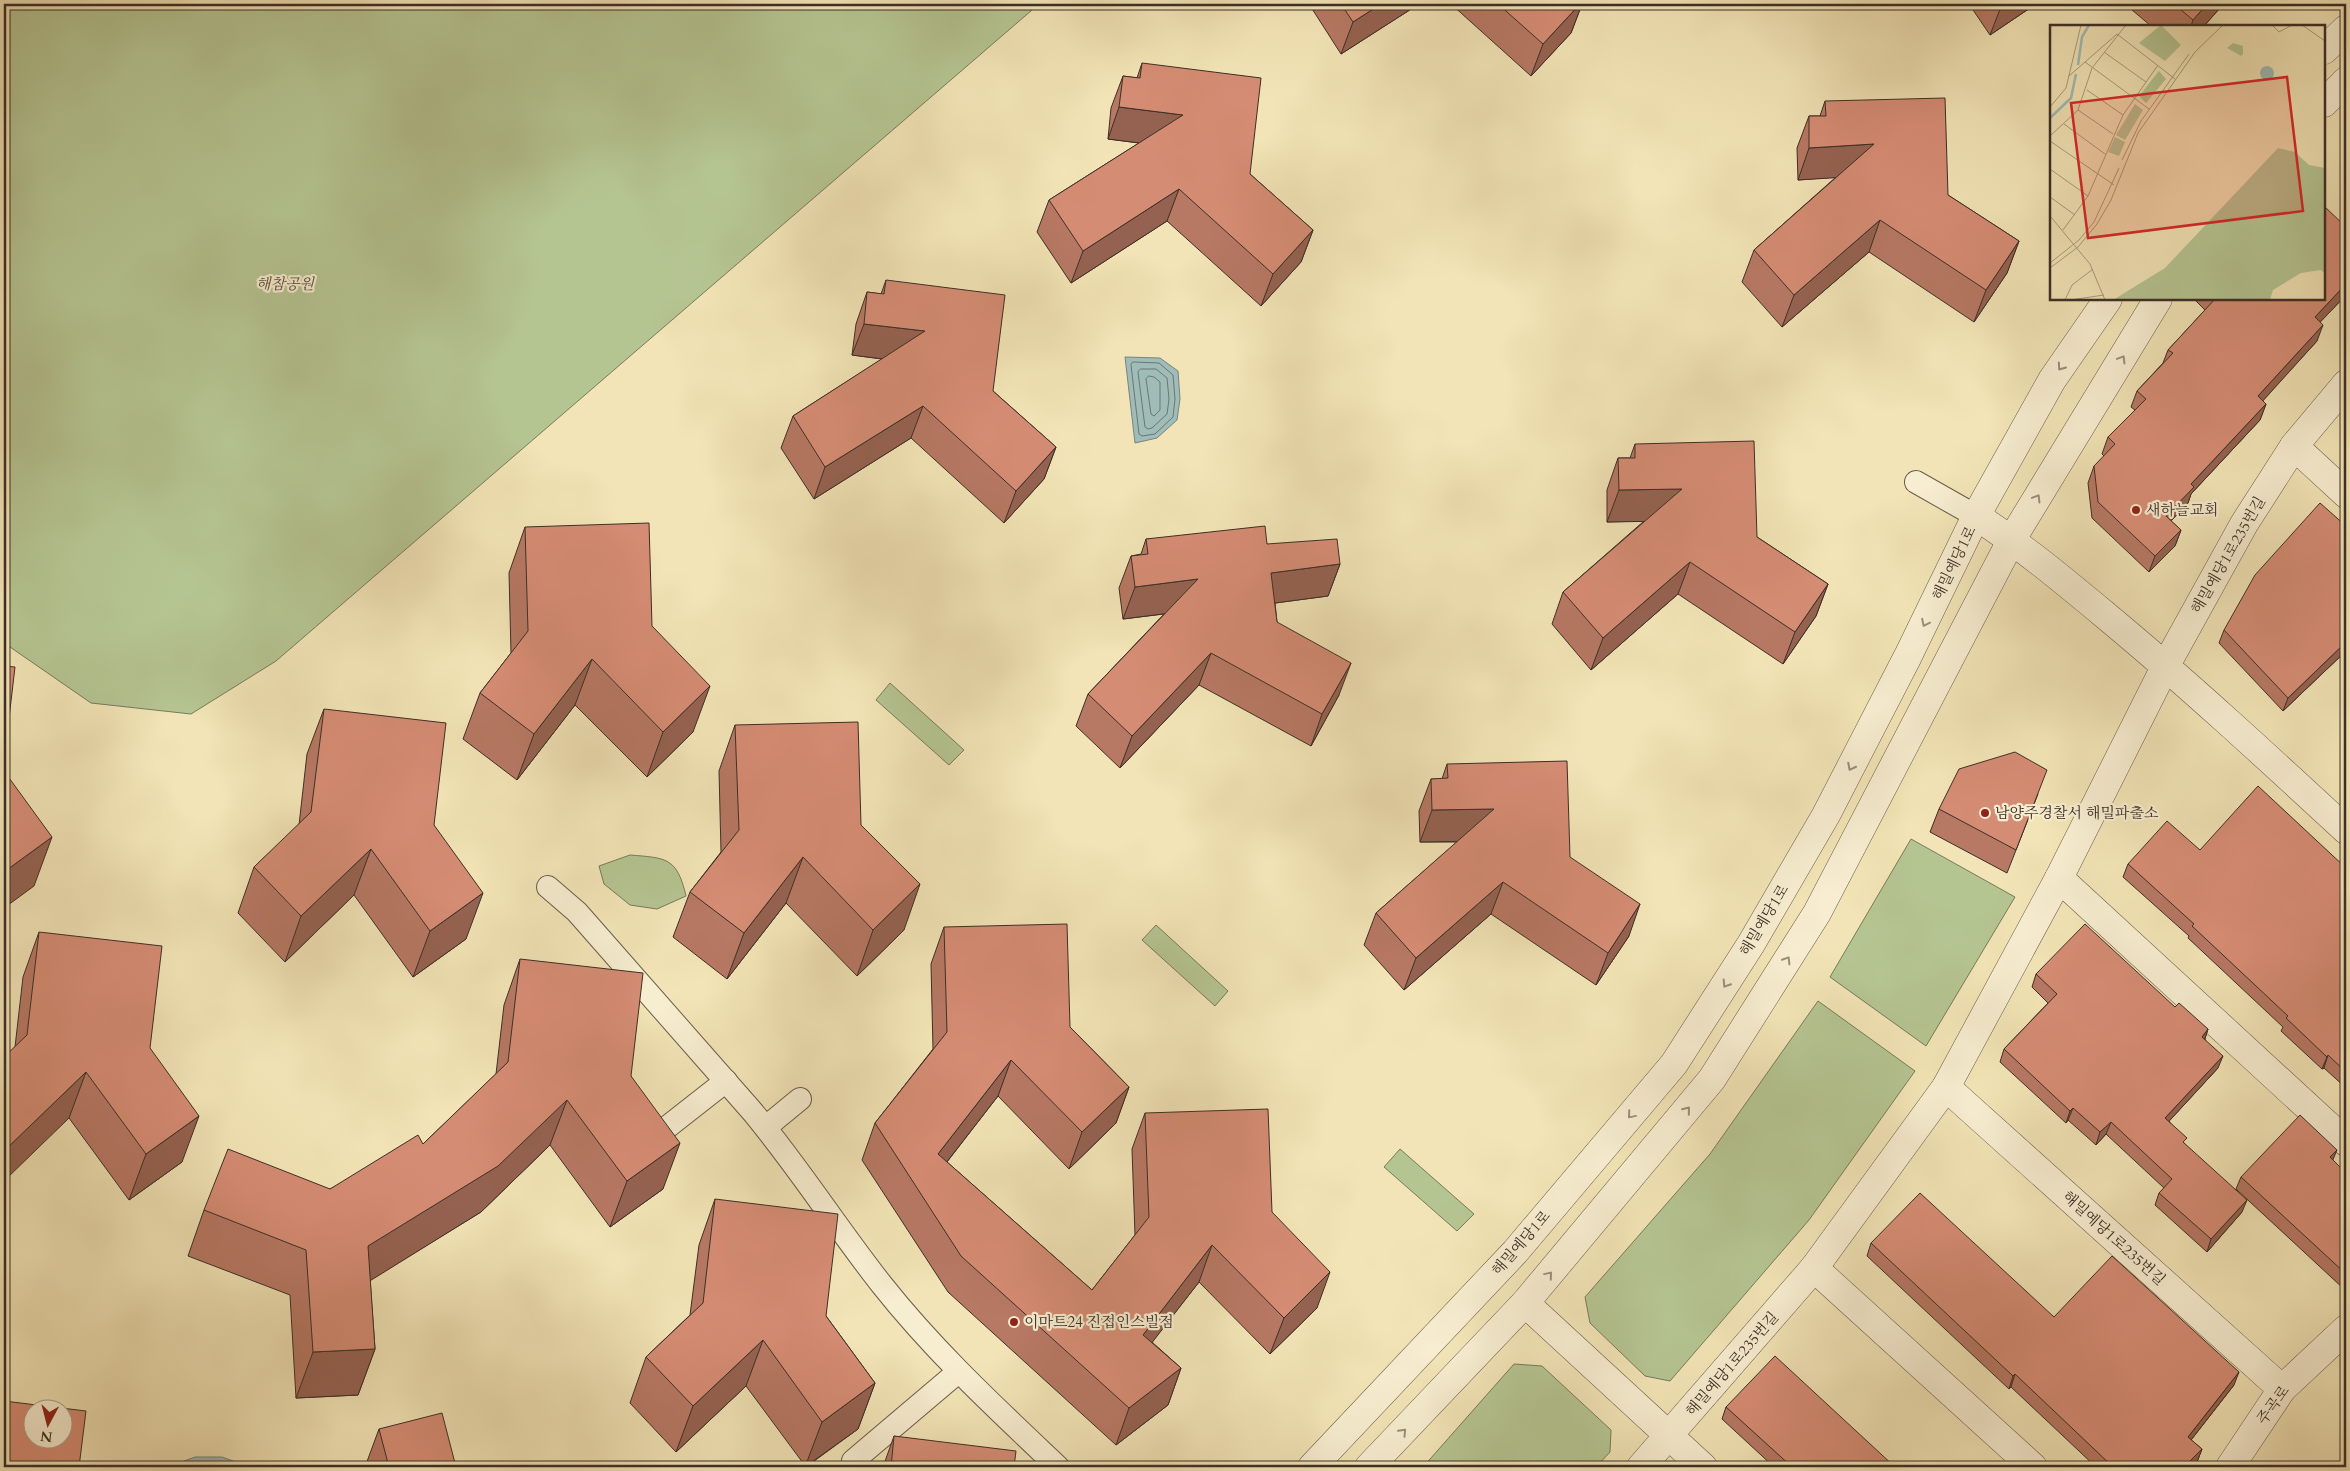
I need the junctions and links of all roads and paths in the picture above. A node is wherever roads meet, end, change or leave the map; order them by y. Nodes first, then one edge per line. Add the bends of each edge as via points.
1 (2346, 29) edge
2 (2325, 49) edge
3 (2346, 81) edge
4 (2325, 103) edge
5 (2107, 300) edge
6 (2157, 300) edge
7 (2346, 384) edge
8 (2294, 446) junction
9 (1916, 482) dead end
10 (2346, 494) edge
11 (1976, 516) junction
12 (2012, 539) junction
13 (2166, 666) junction
14 (2346, 830) edge
15 (2059, 878) junction
16 (548, 887) dead end
17 (726, 1081) junction
18 (1946, 1087) junction
19 (800, 1099) dead end
20 (766, 1127) junction
21 (652, 1139) edge
22 (2346, 1142) edge
23 (1814, 1268) junction
24 (1525, 1303) junction
25 (2346, 1329) edge
26 (958, 1372) junction
27 (2282, 1389) junction
28 (1670, 1437) junction
29 (853, 1461) edge
30 (1058, 1467) edge
31 (1312, 1467) edge
32 (1369, 1467) edge
33 (1641, 1467) edge
34 (1703, 1467) edge
35 (2033, 1467) edge
36 (2230, 1467) edge

1 - 2 street
3 - 4 street
5 -> 11 street, 해밀예당1로 via 2052,380
12 -> 6 street
7 - 8 street, 해밀예당1로235번길
8 - 10 street
8 - 13 street, 해밀예당1로235번길 via 2244,524
9 - 11 lane
11 - 12 street
11 -> 31 street, 해밀예당1로 via 1826,815 1751,944 1674,1064 1515,1252
12 - 13 street
24 -> 12 street via 1712,1079 1817,913
13 - 14 street
13 - 15 street, 해밀예당1로235번길
15 - 18 street, 해밀예당1로235번길
15 - 22 street
16 - 17 lane via 576,912
17 - 20 lane
17 - 21 lane
18 - 23 street, 해밀예당1로235번길
18 - 27 street, 해밀예당1로235번길
19 - 20 lane
20 - 26 lane via 883,1286
23 - 28 street, 해밀예당1로235번길
23 - 35 street
24 - 28 street
32 -> 24 street
25 - 27 street, 주곡로
26 - 29 lane
26 - 30 lane
27 - 36 street, 주곡로
28 - 33 street, 해밀예당1로235번길
28 - 34 street

